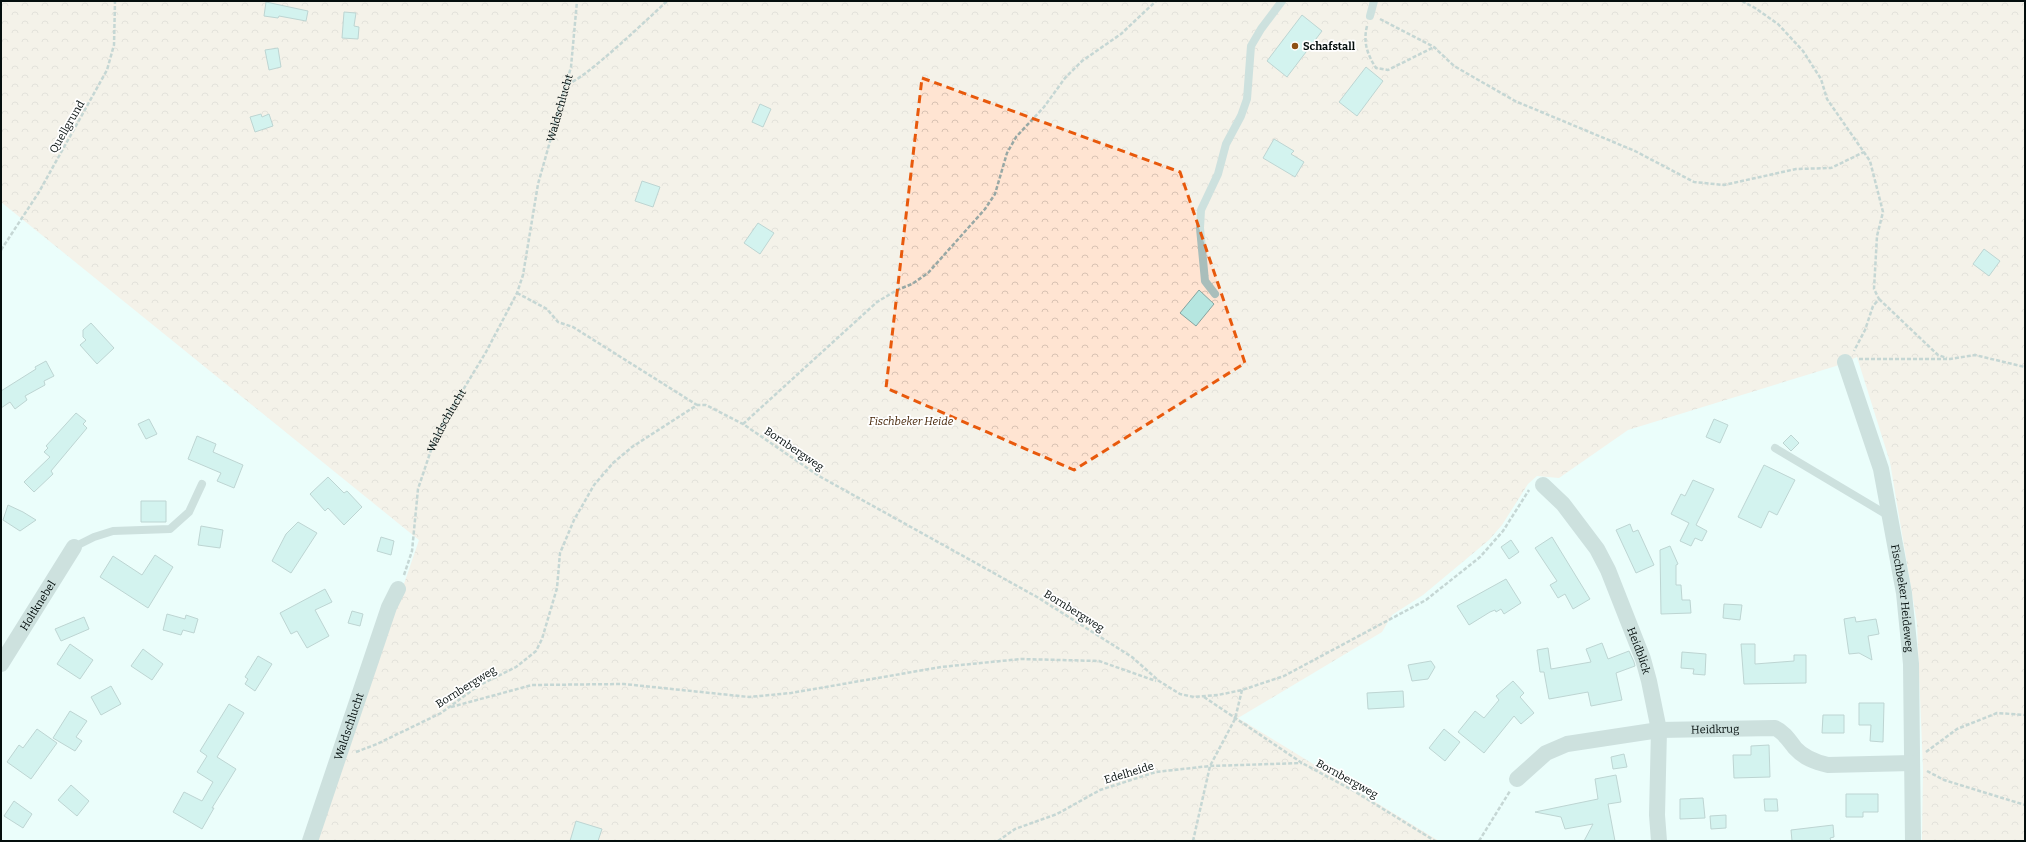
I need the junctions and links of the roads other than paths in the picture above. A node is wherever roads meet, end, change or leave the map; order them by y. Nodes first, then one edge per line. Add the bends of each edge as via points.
1 (1282, 1) edge
2 (1374, 1) edge
3 (1370, 16) road end
4 (1216, 294) dead end
5 (1851, 358) road end
6 (1775, 448) dead end
7 (202, 484) dead end
8 (1543, 485) road end
9 (1891, 517) junction
10 (74, 547) joint
11 (398, 589) road end
12 (1, 664) edge
13 (1659, 730) junction
14 (1912, 763) junction
15 (1517, 779) road end
16 (310, 841) edge
17 (1659, 841) edge
18 (1913, 841) edge

1 - 4 lane via 1251,46 1247,99 1226,144 1218,174 1201,210 1200,228 1205,281
2 - 3 lane
5 - 9 street, Fischbeker Heideweg
6 - 9 lane
7 - 10 lane via 189,512 170,529 113,531
8 - 13 street, Heidblick via 1584,529 1608,570 1643,659
9 - 14 street, Fischbeker Heideweg via 1909,635
10 - 12 street, Holtknebel
11 - 16 street, Waldschlucht via 389,607
13 - 14 street, Heidkrug via 1775,728 1803,755 1818,763
13 - 15 street, Heidkrug via 1567,744 1546,753
13 - 17 street, Heidblick
14 - 18 street, Fischbeker Heideweg

